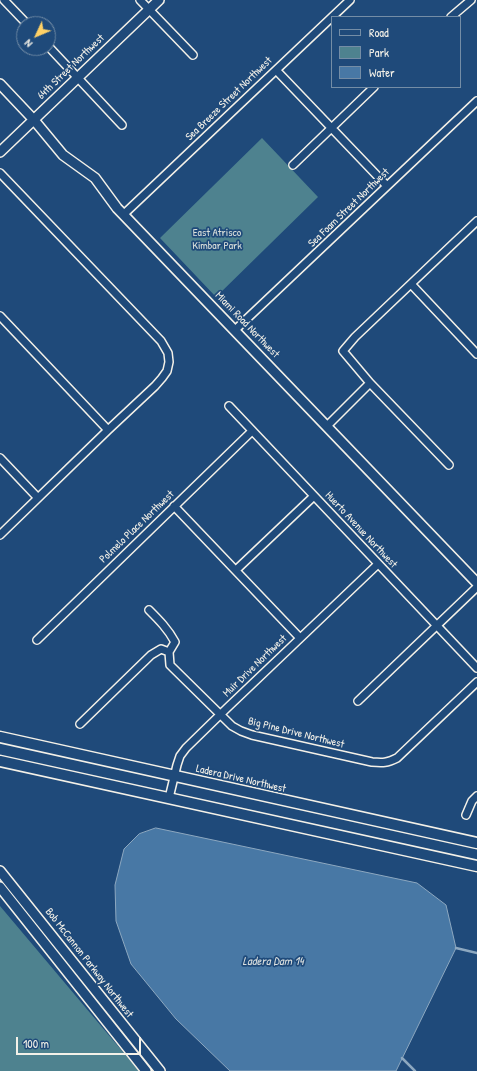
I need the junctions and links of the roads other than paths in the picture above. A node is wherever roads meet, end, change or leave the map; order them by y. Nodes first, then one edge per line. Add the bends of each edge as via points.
1 (4, 0) edge
2 (140, 0) edge
3 (159, 0) edge
4 (350, 0) edge
5 (471, 0) edge
6 (149, 9) junction
7 (19, 16) edge
8 (333, 16) edge
9 (452, 16) edge
10 (331, 18) edge
11 (56, 54) edge
12 (193, 55) dead end
13 (276, 70) junction
14 (78, 77) junction
15 (0, 84) edge
16 (373, 88) edge
17 (477, 101) edge
18 (34, 120) junction
19 (122, 125) dead end
20 (331, 128) junction
21 (0, 152) edge
22 (292, 165) dead end
23 (0, 173) edge
24 (387, 186) junction
25 (124, 214) junction
26 (477, 221) edge
27 (411, 284) junction
28 (0, 316) edge
29 (235, 330) junction
30 (477, 354) edge
31 (370, 383) junction
32 (229, 406) dead end
33 (327, 426) junction
34 (108, 430) junction
35 (252, 431) junction
36 (0, 458) edge
37 (449, 465) dead end
38 (314, 496) junction
39 (38, 498) junction
40 (174, 506) junction
41 (0, 535) edge
42 (378, 564) junction
43 (236, 570) junction
44 (477, 583) edge
45 (477, 587) edge
46 (149, 610) dead end
47 (436, 626) junction
48 (300, 638) junction
49 (37, 640) dead end
50 (169, 652) junction
51 (477, 668) edge
52 (477, 682) edge
53 (358, 700) dead end
54 (220, 715) junction
55 (80, 724) dead end
56 (0, 737) edge
57 (0, 761) edge
58 (174, 776) junction
59 (477, 796) edge
60 (169, 798) junction
61 (466, 815) dead end
62 (477, 843) edge
63 (477, 866) edge
64 (0, 871) edge
65 (0, 887) edge
66 (146, 1071) edge
67 (160, 1071) edge

1 - 7 street
2 - 6 street
3 - 6 street, 64th Street Northwest
4 - 8 street, Sea Breeze Street Northwest
5 - 9 street
6 - 12 street
6 - 14 street, 64th Street Northwest
10 - 13 street, Sea Breeze Street Northwest
11 - 14 street
13 - 20 street
13 - 25 street, Sea Breeze Street Northwest
14 - 18 street, 64th Street Northwest
14 - 19 street
15 - 18 street, Miami Road Northwest
16 - 20 street
17 - 24 street, Sea Foam Street Northwest
18 - 21 street, 64th Street Northwest
18 - 25 street, Miami Road Northwest via 63,155 95,178
20 - 22 street
20 - 24 street
23 - 34 street via 161,341 168,353 167,371 155,386
24 - 29 street, Sea Foam Street Northwest
25 - 29 street, Miami Road Northwest
26 - 27 street
27 - 30 street
27 - 31 street via 343,351
28 - 34 street
29 - 33 street, Miami Road Northwest
31 - 33 street
31 - 37 street
32 - 35 street, Huerto Avenue Northwest
33 - 44 street, Miami Road Northwest
34 - 39 street
35 - 38 street, Huerto Avenue Northwest
35 - 40 street, Polmelo Place Northwest
36 - 39 street
38 - 42 street, Huerto Avenue Northwest
38 - 43 street
39 - 41 street
40 - 43 street
40 - 49 street, Polmelo Place Northwest
42 - 47 street, Huerto Avenue Northwest
42 - 48 street, Muir Drive Northwest
43 - 48 street
45 - 47 street
46 - 50 street, Big Pine Drive Northwest via 175,642
47 - 51 street, Huerto Avenue Northwest
47 - 53 street
48 - 54 street, Muir Drive Northwest
50 - 54 street, Big Pine Drive Northwest via 170,665
50 - 55 street via 161,649 151,655
52 - 54 street, Big Pine Drive Northwest via 404,752 390,762 384,763 241,731
54 - 58 street, Muir Drive Northwest via 186,748 180,756
56 - 58 main road, Ladera Drive Northwest
57 - 60 main road
58 - 60 street, Muir Drive Northwest
58 - 62 main road, Ladera Drive Northwest
59 - 61 street
60 - 63 main road
64 - 67 street, Bob McCannon Parkway Northwest
65 - 66 street, Bob McCannon Parkway Northwest

